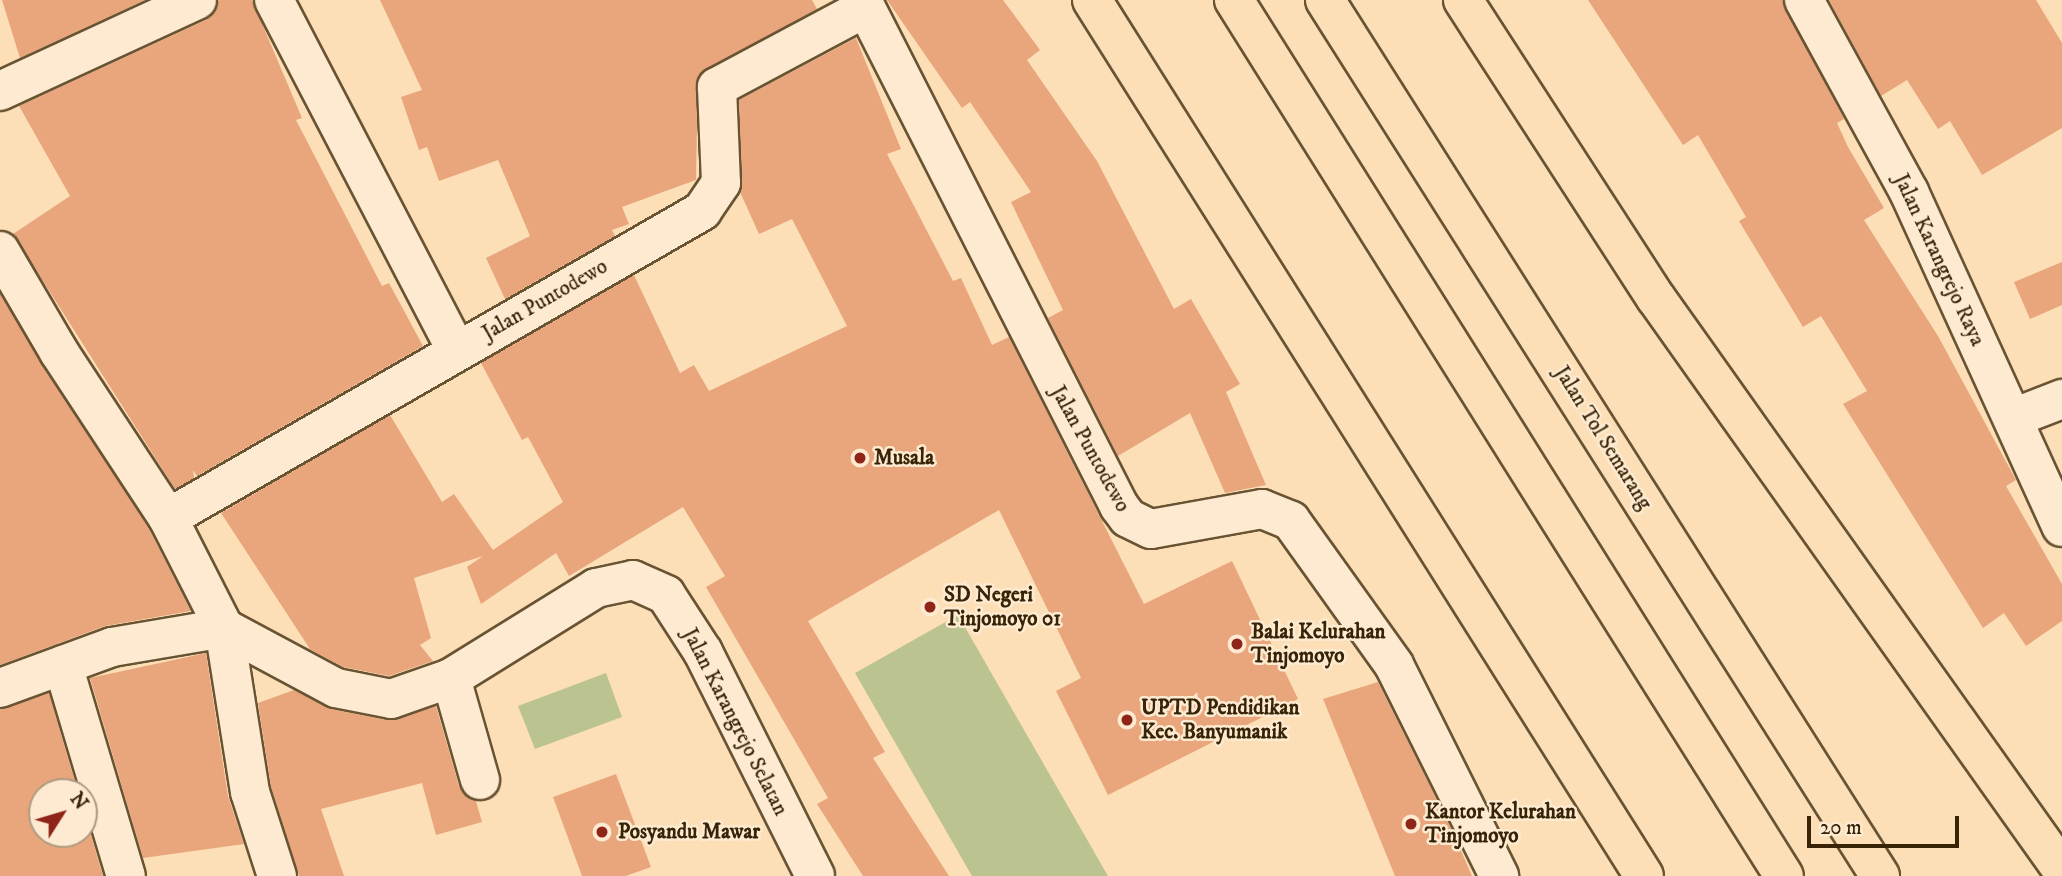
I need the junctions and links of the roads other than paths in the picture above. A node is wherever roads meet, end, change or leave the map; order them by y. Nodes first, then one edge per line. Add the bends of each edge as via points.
1 (197, 0) edge
2 (274, 0) edge
3 (1092, 0) edge
4 (1234, 0) edge
5 (1325, 0) edge
6 (1463, 0) edge
7 (1804, 0) edge
8 (863, 4) edge
9 (0, 92) edge
10 (0, 251) edge
11 (456, 351) junction
12 (2062, 399) edge
13 (2013, 418) junction
14 (168, 518) junction
15 (2062, 527) edge
16 (224, 628) junction
17 (63, 665) junction
18 (452, 678) junction
19 (0, 688) edge
20 (480, 780) dead end
21 (2062, 870) edge
22 (126, 876) edge
23 (277, 876) edge
24 (815, 876) edge
25 (1499, 876) edge
26 (1644, 876) edge
27 (1784, 876) edge
28 (1880, 876) edge

1 - 9 street
2 - 11 street
3 - 26 highway
4 - 27 highway
5 - 28 highway, Jalan Tol Semarang
6 - 21 highway via 1656,298
7 - 13 street, Jalan Karangrejo Raya via 1909,192
8 - 11 street, Jalan Puntodewo via 717,87 721,183 702,211
8 - 25 street, Jalan Puntodewo via 1119,506 1128,518 1151,529 1262,509 1291,521 1394,665
10 - 14 street via 59,352
11 - 14 street
12 - 13 street
13 - 15 street, Jalan Karangrejo Raya
14 - 16 street
16 - 17 street via 112,647
16 - 18 street, Jalan Karangrejo Selatan via 363,697 391,699
16 - 23 street via 250,792
17 - 19 street
17 - 22 street
18 - 20 street
18 - 24 street, Jalan Karangrejo Selatan via 596,588 634,580 653,587 666,595 703,653

